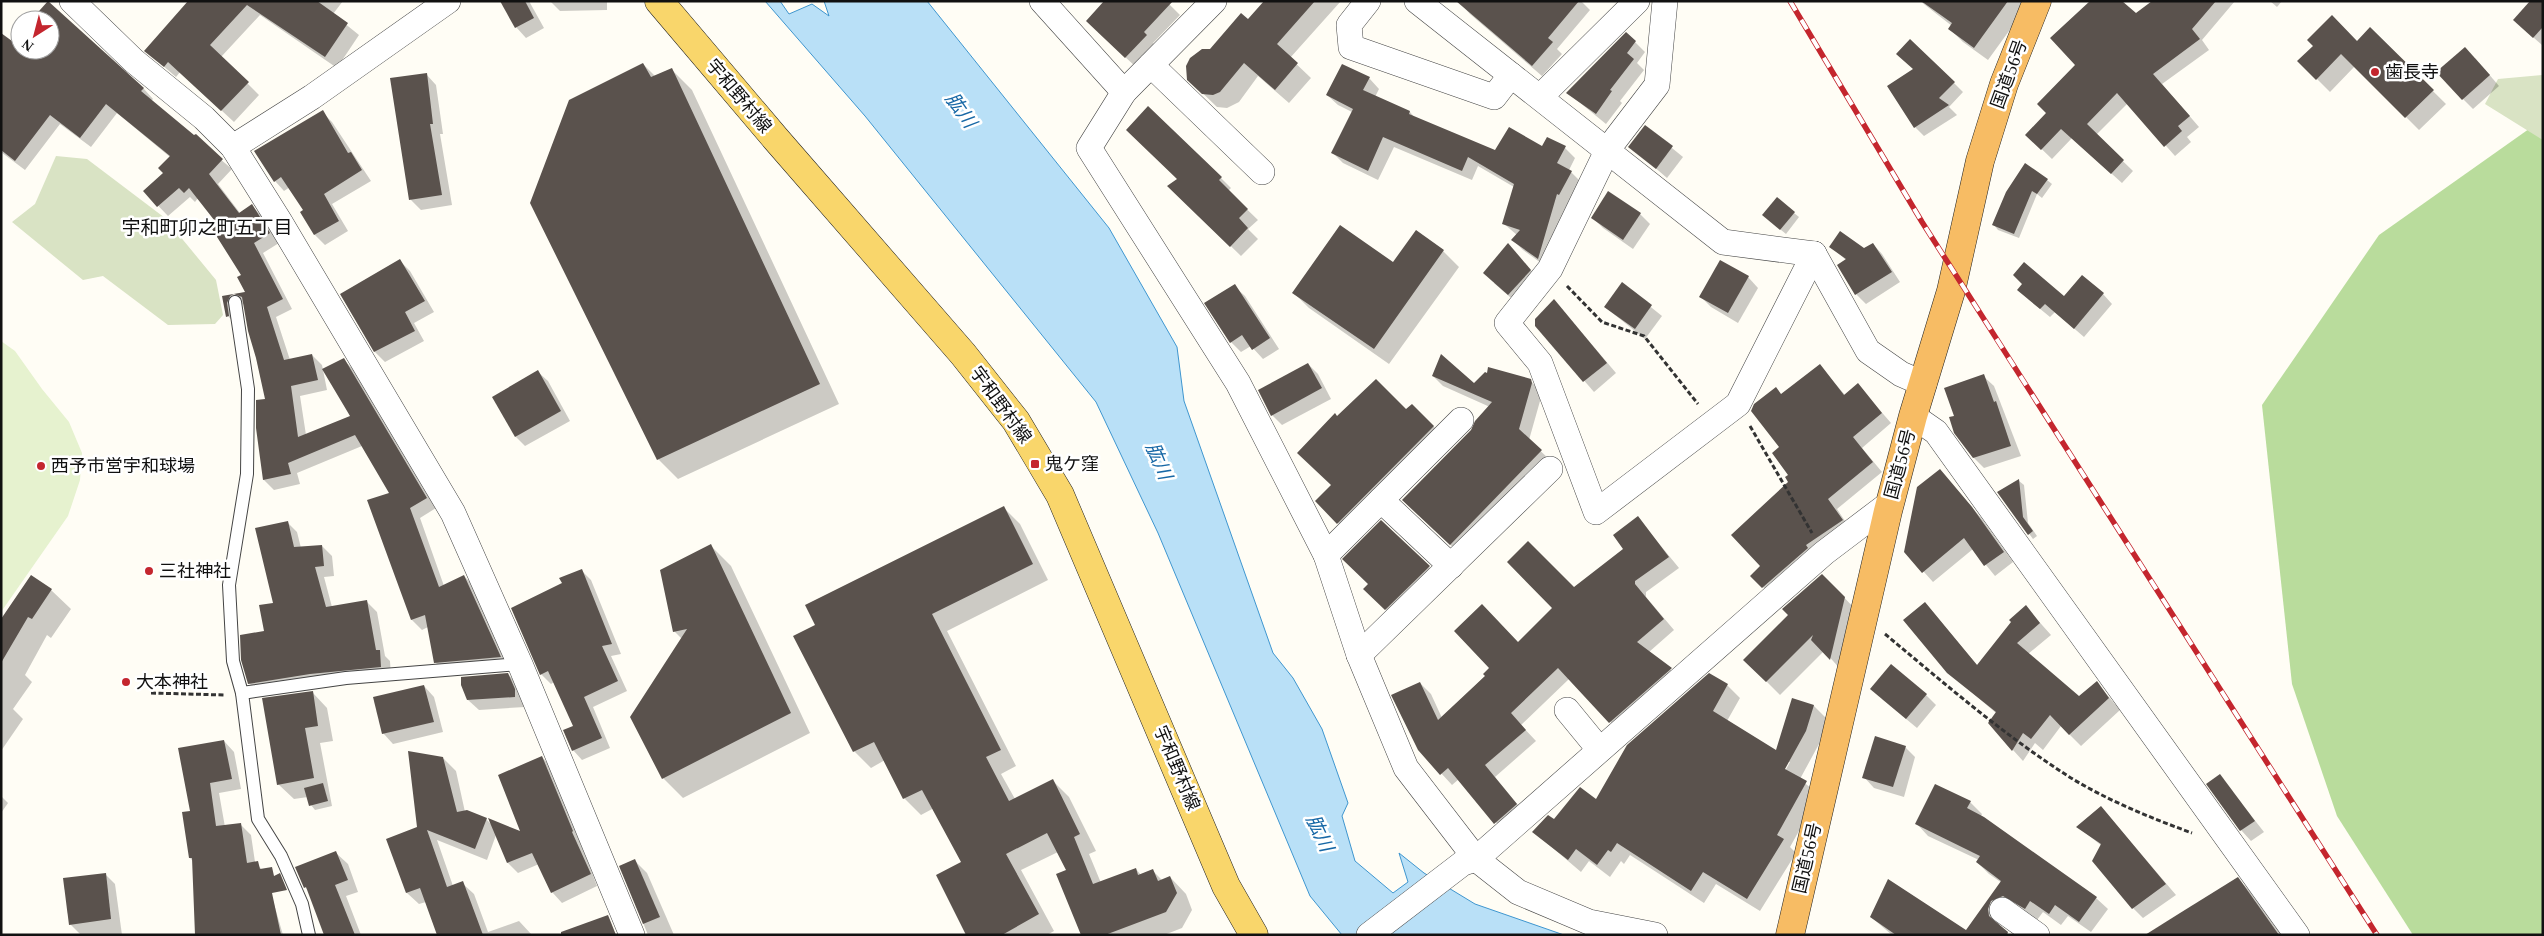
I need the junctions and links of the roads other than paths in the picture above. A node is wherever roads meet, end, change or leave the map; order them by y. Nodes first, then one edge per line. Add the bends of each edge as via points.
1 (72, 1) edge
2 (448, 1) edge
3 (659, 1) edge
4 (1042, 1) edge
5 (1214, 1) edge
6 (1368, 1) edge
7 (1637, 1) edge
8 (1665, 1) edge
9 (2037, 1) edge
10 (1424, 3) edge
11 (1151, 65) junction
12 (1511, 75) junction
13 (1124, 92) junction
14 (1540, 97) junction
15 (233, 147) junction
16 (1608, 149) junction
17 (1262, 172) dead end
18 (1814, 254) junction
19 (234, 302) dead end
20 (1924, 384) junction
21 (1913, 416) junction
22 (1461, 420) dead end
23 (1550, 470) dead end
24 (1381, 500) junction
25 (1890, 504) junction
26 (1326, 555) junction
27 (1451, 566) junction
28 (1359, 655) junction
29 (520, 664) junction
30 (242, 693) junction
31 (1567, 710) dead end
32 (1599, 749) junction
33 (1470, 861) junction
34 (2002, 910) dead end
35 (309, 935) edge
36 (632, 935) edge
37 (1254, 935) edge
38 (1369, 935) edge
39 (1655, 935) edge
40 (1790, 935) edge
41 (2037, 935) edge
42 (2297, 935) edge

1 - 15 street via 134,61 204,118
2 - 15 street via 312,97
3 - 37 main road, 宇和野村線 via 963,354 1016,421 1060,495 1226,886
4 - 13 street
5 - 11 street
6 - 12 street via 1349,25 1351,46 1494,97
7 - 14 street
8 - 16 street via 1657,86
9 - 20 highway, 国道56号 via 2004,84 1980,161 1951,291
10 - 12 street
11 - 13 street
11 - 17 street
12 - 14 street
13 - 26 street via 1089,148 1238,383
14 - 16 street
15 - 29 street via 453,513
16 - 18 street via 1723,242
16 - 18 street via 1550,269 1507,323 1540,362 1596,512 1738,404
18 - 20 street via 1868,351 1901,374
19 - 30 lane via 248,389 247,474 229,584 234,661
20 - 21 highway, 国道56号
21 - 25 highway, 国道56号
21 - 42 street via 1936,432
22 - 24 street
23 - 27 street
24 - 26 street
24 - 27 street
25 - 32 street via 1824,553
25 - 40 highway, 国道56号
26 - 28 street
27 - 28 street
28 - 33 street via 1406,768
29 - 30 lane via 346,678
29 - 36 street
30 - 35 lane via 258,819 281,856 302,904
31 - 32 street
32 - 33 street
33 - 38 street
33 - 39 street via 1518,892 1589,922
34 - 41 street

